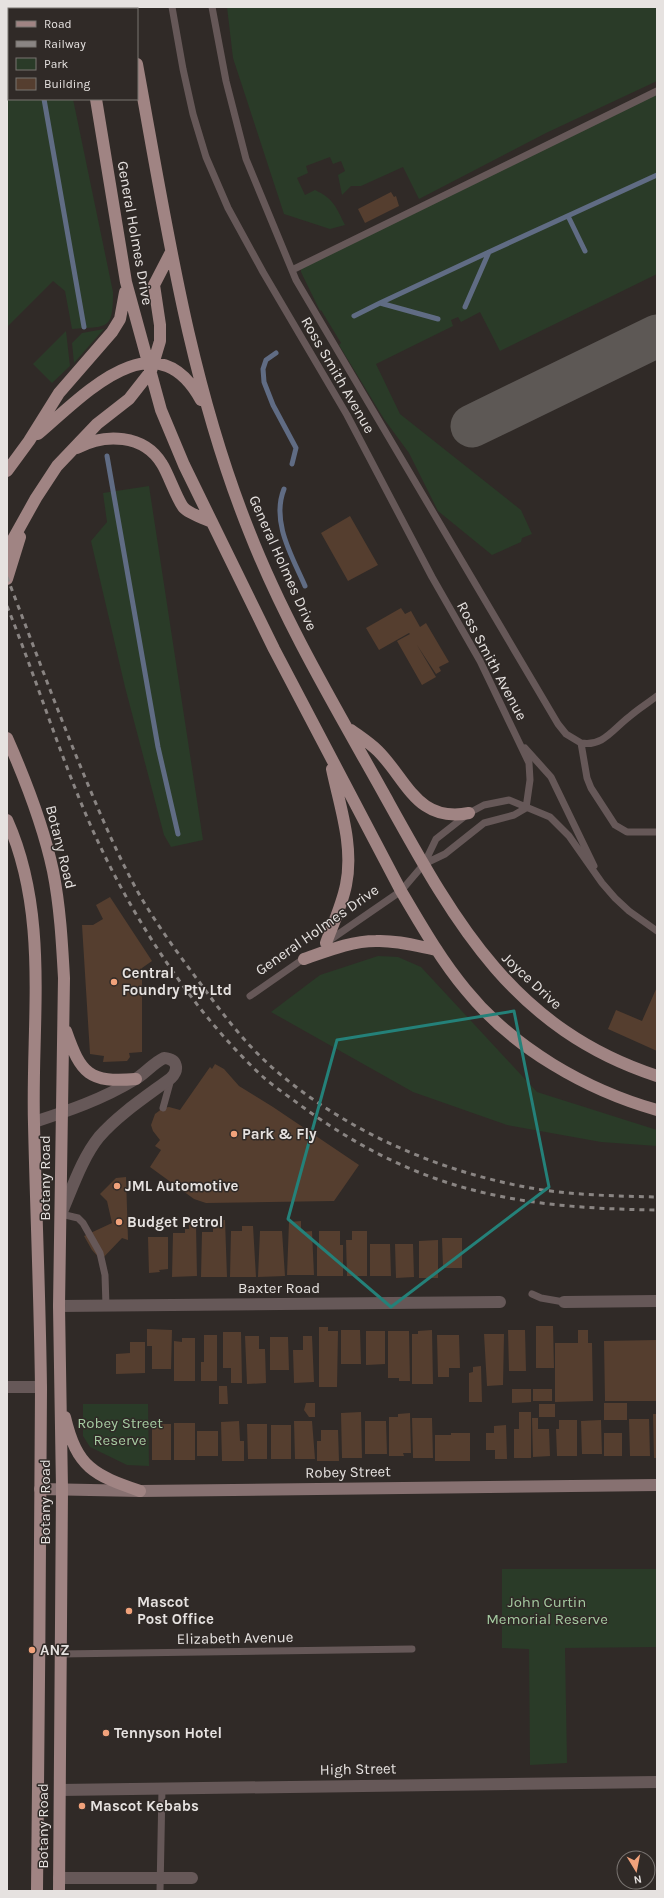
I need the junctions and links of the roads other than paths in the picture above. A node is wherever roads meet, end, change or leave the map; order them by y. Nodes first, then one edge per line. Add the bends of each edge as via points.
1 (172, 7) edge
2 (212, 7) edge
3 (138, 70) edge
4 (657, 90) edge
5 (96, 100) edge
6 (171, 252) junction
7 (292, 270) junction
8 (126, 282) junction
9 (151, 366) junction
10 (208, 413) junction
11 (29, 441) junction
12 (67, 454) junction
13 (7, 471) edge
14 (27, 513) junction
15 (212, 522) junction
16 (7, 550) edge
17 (7, 579) edge
18 (657, 696) edge
19 (346, 726) junction
20 (7, 738) edge
21 (520, 742) junction
22 (581, 743) junction
23 (329, 755) junction
24 (526, 808) junction
25 (469, 813) junction
26 (8, 818) edge
27 (657, 832) edge
28 (424, 864) junction
29 (602, 883) junction
30 (401, 891) junction
31 (657, 931) edge
32 (326, 943) junction
33 (437, 950) junction
34 (304, 958) junction
35 (250, 996) dead end
36 (64, 1024) junction
37 (657, 1076) edge
38 (171, 1078) junction
39 (136, 1080) junction
40 (163, 1108) dead end
41 (657, 1110) edge
42 (62, 1113) junction
43 (34, 1122) junction
44 (61, 1214) junction
45 (532, 1294) dead end
46 (657, 1301) edge
47 (500, 1302) dead end
48 (564, 1302) joint
49 (59, 1306) junction
50 (106, 1306) junction
51 (7, 1387) edge
52 (41, 1387) junction
53 (60, 1389) junction
54 (657, 1485) edge
55 (40, 1489) junction
56 (62, 1490) junction
57 (140, 1491) junction
58 (412, 1650) dead end
59 (60, 1654) junction
60 (657, 1782) edge
61 (162, 1788) junction
62 (60, 1790) junction
63 (59, 1878) junction
64 (160, 1878) junction
65 (192, 1878) dead end
66 (36, 1891) edge
67 (59, 1891) edge
68 (160, 1891) edge

1 - 21 lane, Ross Smith Avenue via 193,114 206,157 228,208 347,415 432,577 480,661
2 - 7 lane via 226,82 246,159
3 - 6 main road, General Holmes Drive
4 - 7 lane
5 - 8 main road, General Holmes Drive
6 - 9 main road, General Holmes Drive via 154,284 160,341
6 - 10 main road, General Holmes Drive
7 - 22 lane via 558,724 566,734
8 - 9 main road, General Holmes Drive
8 - 11 main road via 120,320 101,346 59,393
9 - 10 main road via 162,365 181,375 191,384
9 - 11 main road via 124,367 100,382
9 - 12 main road via 129,399 97,424
9 - 15 main road, General Holmes Drive via 161,410
10 - 19 main road, General Holmes Drive via 233,488 267,574 309,660
11 - 13 main road
12 - 14 main road
12 - 15 main road via 92,441 108,437 139,444 153,452 162,462 184,508
14 - 16 main road
14 - 17 main road
15 - 23 main road, General Holmes Drive
18 - 22 lane via 601,741 594,744
19 - 25 main road via 378,751 405,787 424,805 440,813
19 - 28 main road, General Holmes Drive
20 - 36 main road, Botany Road via 33,801 53,871 62,938
21 - 24 lane, Ross Smith Avenue via 530,771
21 - 29 lane, Ross Smith Avenue via 553,781
22 - 27 lane via 591,788 615,825 627,832
23 - 30 main road, General Holmes Drive
23 - 32 main road via 346,834 348,867 343,898
24 - 25 lane, Ross Smith Avenue via 509,800 484,805
24 - 28 lane via 514,815 484,823 445,854
24 - 29 lane, Ross Smith Avenue via 538,810 550,817 569,836
25 - 28 lane, Ross Smith Avenue via 436,839
26 - 43 main road, Botany Road via 28,893 35,950
28 - 30 lane
28 - 37 main road, Joyce Drive via 448,905 481,952 519,994 541,1014 590,1047 614,1060
29 - 31 lane, Ross Smith Avenue via 629,911
30 - 32 lane, General Holmes Drive
30 - 33 main road, General Holmes Drive
32 - 34 lane, General Holmes Drive
33 - 34 main road via 376,940 357,942
33 - 41 main road via 478,1004 542,1057 592,1086
34 - 35 lane, General Holmes Drive
36 - 39 main road via 84,1069 104,1080
36 - 42 main road, Botany Road
38 - 39 street via 176,1070 176,1064 171,1059 164,1058
38 - 40 lane
38 - 44 street via 99,1137
39 - 42 street
42 - 43 street, Botany Road
42 - 44 main road, Botany Road
43 - 52 main road, Botany Road
44 - 49 main road, Botany Road
44 - 50 lane via 78,1218 100,1253 105,1270
45 - 48 lane
46 - 48 street
47 - 50 street, Baxter Road
49 - 50 street, Baxter Road
49 - 53 main road, Botany Road
51 - 52 street
52 - 55 main road, Botany Road
53 - 56 main road, Botany Road
53 - 57 main road via 72,1444 78,1455 95,1472 111,1481
54 - 57 street, Robey Street
55 - 56 street, Robey Street
55 - 66 main road, Botany Road
56 - 57 street, Robey Street
56 - 59 main road, Botany Road
58 - 59 lane, Elizabeth Avenue
59 - 62 main road, Botany Road
60 - 61 street, High Street
61 - 62 street, High Street
61 - 64 lane
62 - 63 main road, Botany Road
63 - 64 street
63 - 67 main road, Botany Road
64 - 65 street
64 - 68 lane

